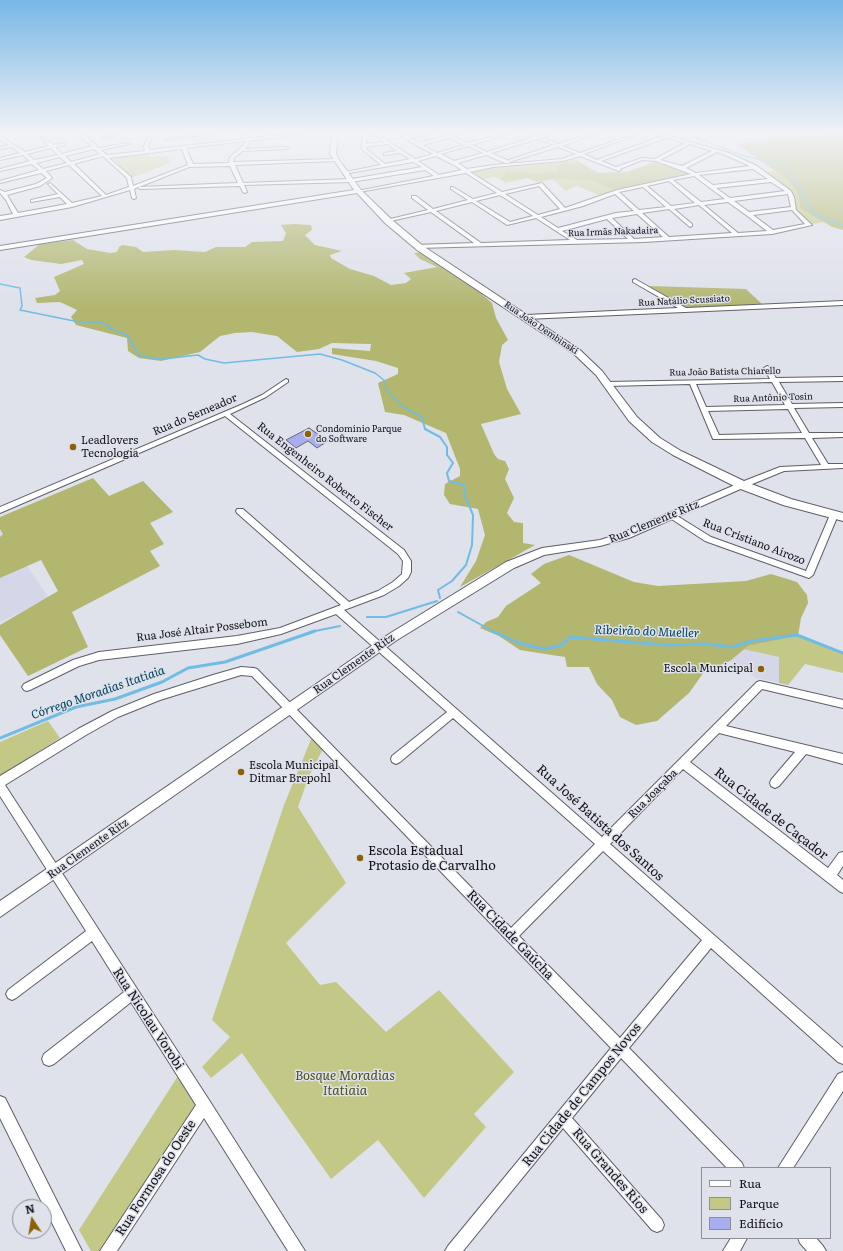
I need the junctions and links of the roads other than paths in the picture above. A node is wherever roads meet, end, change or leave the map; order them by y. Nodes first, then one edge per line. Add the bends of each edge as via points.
1 (58, 191) edge
2 (100, 191) edge
3 (122, 191) edge
4 (133, 191) edge
5 (357, 191) edge
6 (359, 191) edge
7 (458, 191) edge
8 (507, 191) edge
9 (547, 191) edge
10 (650, 191) edge
11 (684, 191) edge
12 (718, 191) edge
13 (616, 192) joint
14 (789, 192) joint
15 (2, 193) edge
16 (500, 193) junction
17 (61, 195) junction
18 (106, 197) junction
19 (134, 198) dead end
20 (414, 198) dead end
21 (472, 200) junction
22 (730, 200) junction
23 (33, 201) dead end
24 (700, 204) junction
25 (72, 206) junction
26 (670, 208) junction
27 (793, 208) junction
28 (432, 210) junction
29 (564, 210) junction
30 (638, 212) junction
31 (748, 214) junction
32 (17, 216) junction
33 (537, 217) junction
34 (608, 217) junction
35 (0, 218) edge
36 (388, 221) junction
37 (690, 225) dead end
38 (558, 230) junction
39 (772, 232) junction
40 (737, 234) junction
41 (667, 238) junction
42 (632, 240) junction
43 (576, 242) junction
44 (479, 244) junction
45 (417, 246) junction
46 (0, 248) edge
47 (635, 282) dead end
48 (843, 303) edge
49 (685, 310) junction
50 (526, 317) junction
51 (766, 368) dead end
52 (843, 379) edge
53 (774, 380) junction
54 (286, 381) dead end
55 (692, 382) junction
56 (608, 384) junction
57 (843, 405) edge
58 (789, 407) junction
59 (704, 409) junction
60 (226, 414) junction
61 (843, 435) edge
62 (806, 436) junction
63 (825, 466) junction
64 (843, 466) edge
65 (742, 485) junction
66 (0, 510) edge
67 (240, 511) dead end
68 (671, 516) junction
69 (838, 516) edge
70 (407, 561) joint
71 (343, 608) junction
72 (379, 646) junction
73 (27, 687) dead end
74 (843, 704) edge
75 (290, 708) junction
76 (454, 712) junction
77 (717, 728) junction
78 (804, 750) junction
79 (396, 759) dead end
80 (843, 759) edge
81 (683, 763) junction
82 (0, 782) edge
83 (775, 783) dead end
84 (0, 788) edge
85 (603, 844) junction
86 (843, 857) edge
87 (54, 872) junction
88 (829, 876) junction
89 (843, 887) edge
90 (0, 910) edge
91 (93, 933) junction
92 (512, 936) junction
93 (710, 939) junction
94 (132, 993) junction
95 (12, 994) dead end
96 (620, 1048) junction
97 (843, 1056) edge
98 (49, 1059) dead end
99 (843, 1079) edge
100 (0, 1103) edge
101 (204, 1105) junction
102 (563, 1118) junction
103 (736, 1167) edge
104 (786, 1167) edge
105 (657, 1225) dead end
106 (739, 1239) edge
107 (806, 1239) edge
108 (74, 1251) edge
109 (108, 1251) edge
110 (297, 1251) edge
111 (453, 1251) edge
112 (731, 1251) edge
113 (818, 1251) edge

1 - 17 street
2 - 18 street
3 - 18 street
4 - 19 street
5 - 46 main road
6 - 36 main road, Rua João Dembinski
7 - 21 street
8 - 16 street
9 - 29 street
10 - 26 street
11 - 24 street
12 - 22 street
13 - 29 street
13 - 30 street
14 - 22 street
14 - 27 street
15 - 32 street
16 - 21 street
16 - 33 street
17 - 23 street
17 - 25 street
18 - 25 street
20 - 28 street
21 - 28 street
21 - 33 street via 509,224
22 - 24 street
22 - 31 street
24 - 26 street
24 - 40 street
25 - 32 street
26 - 30 street
26 - 37 street
27 - 31 street
27 - 39 street, Rua Irmãs Nakadaira via 809,225
28 - 36 street
28 - 44 street
29 - 33 street
30 - 34 street
30 - 41 street
31 - 39 street
32 - 35 street
33 - 38 street
34 - 38 street
34 - 42 street
36 - 45 main road, Rua João Dembinski
38 - 43 street
39 - 40 street, Rua Irmãs Nakadaira
40 - 41 street, Rua Irmãs Nakadaira
41 - 42 street, Rua Irmãs Nakadaira
42 - 43 street, Rua Irmãs Nakadaira
43 - 44 street, Rua Irmãs Nakadaira
44 - 45 street, Rua Irmãs Nakadaira
45 - 50 main road, Rua João Dembinski
47 - 49 street
48 - 49 street, Rua Natálio Scussiato
49 - 50 street, Rua Natálio Scussiato
50 - 56 main road, Rua João Dembinski via 577,352
51 - 53 street
52 - 53 street, Rua João Batista Chiarello
53 - 55 street, Rua João Batista Chiarello
53 - 58 street
54 - 60 street, Rua do Semeador via 264,396
55 - 56 street, Rua João Batista Chiarello
55 - 59 street
56 - 65 main road, Rua João Dembinski via 633,419 656,440
57 - 58 street, Rua Antônio Tosin
58 - 59 street, Rua Antônio Tosin
58 - 62 street
59 - 62 street via 716,437
60 - 66 street, Rua do Semeador
60 - 70 street, Rua Engenheiro Roberto Fischer via 401,552
61 - 62 street
62 - 63 street
63 - 64 street
63 - 65 street via 783,469
65 - 68 street, Rua Clemente Ritz
65 - 69 main road, Rua João Dembinski via 787,502
67 - 71 street, Rua José Batista dos Santos
68 - 69 street, Rua Cristiano Airozo via 708,539 809,575
68 - 72 street, Rua Clemente Ritz via 612,540 551,550 524,558
70 - 71 street, Rua José Altair Possebom via 407,572 402,580 381,593
71 - 72 street, Rua José Batista dos Santos
71 - 73 street, Rua José Altair Possebom via 267,635 99,656 76,663
72 - 75 street, Rua Clemente Ritz
72 - 76 street, Rua José Batista dos Santos
74 - 77 street, Rua Joaçaba via 760,685
75 - 82 street, Rua Cidade Gaúcha via 256,674 248,670 188,687 115,714
75 - 87 street, Rua Clemente Ritz
75 - 92 street, Rua Cidade Gaúcha
76 - 79 street
76 - 85 street, Rua José Batista dos Santos
77 - 78 street
77 - 81 street, Rua Joaçaba
78 - 80 street
78 - 83 street
81 - 85 street, Rua Joaçaba
81 - 88 street, Rua Cidade de Caçador
84 - 87 street, Rua Nicolau Vorobi
85 - 92 street, Rua Joaçaba
85 - 93 street, Rua José Batista dos Santos
86 - 88 street
87 - 90 street, Rua Clemente Ritz
87 - 91 street, Rua Nicolau Vorobi
88 - 89 street, Rua Cidade de Caçador
91 - 94 street, Rua Nicolau Vorobi
91 - 95 street
92 - 96 street, Rua Cidade Gaúcha
93 - 96 street, Rua Cidade de Campos Novos
93 - 97 street, Rua José Batista dos Santos
94 - 98 street
94 - 101 street, Rua Nicolau Vorobi
96 - 102 street, Rua Cidade de Campos Novos
96 - 103 street, Rua Cidade Gaúcha
99 - 104 street
100 - 108 street
101 - 109 street, Rua Formosa do Oeste
101 - 110 street, Rua Nicolau Vorobi
102 - 105 street, Rua Grandes Rios
102 - 111 street, Rua Cidade de Campos Novos
106 - 112 street
107 - 113 street

